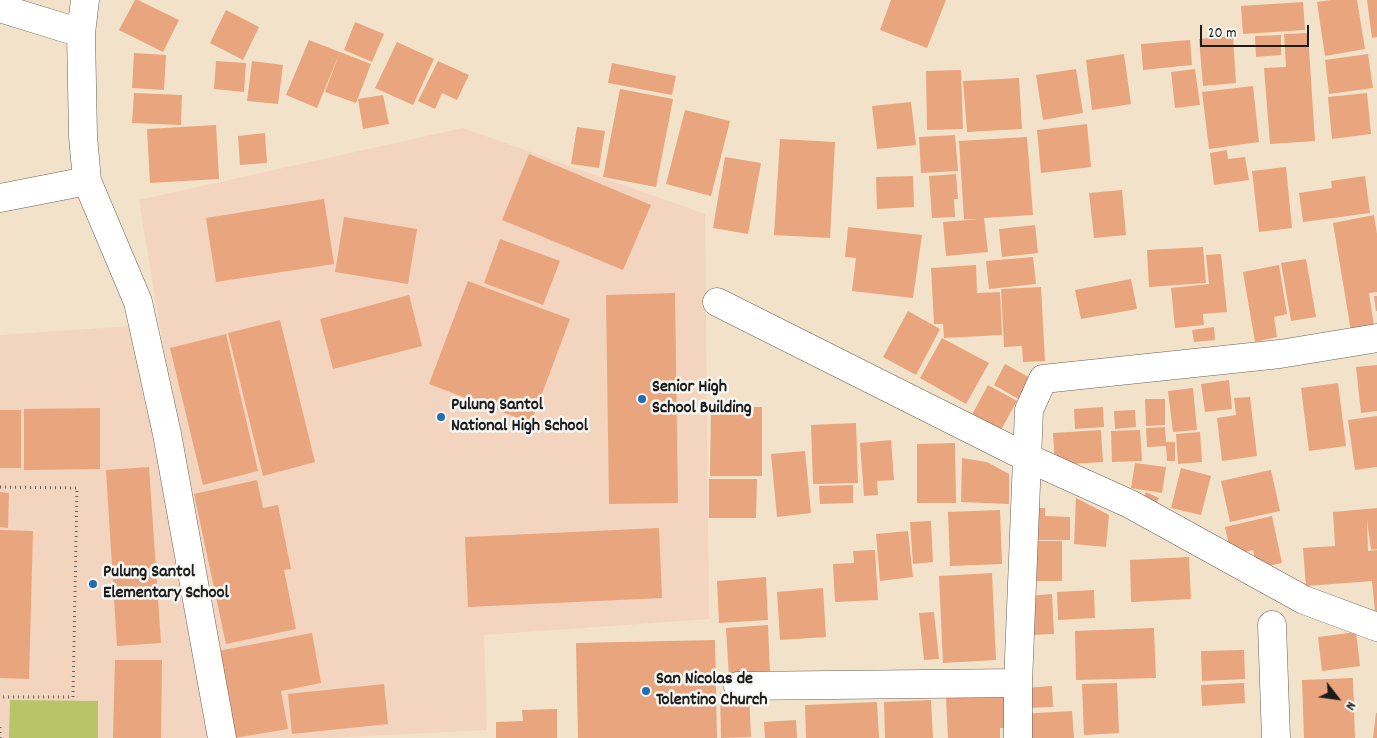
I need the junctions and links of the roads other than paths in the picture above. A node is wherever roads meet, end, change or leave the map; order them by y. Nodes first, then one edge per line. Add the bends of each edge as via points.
1 (86, 0) edge
2 (0, 8) edge
3 (81, 33) junction
4 (87, 180) junction
5 (0, 198) edge
6 (717, 302) dead end
7 (1377, 338) edge
8 (1028, 458) junction
9 (1272, 625) dead end
10 (1377, 628) edge
11 (1018, 683) junction
12 (738, 686) dead end
13 (222, 738) edge
14 (1018, 738) edge
15 (1276, 738) edge

1 - 3 street
2 - 3 street
3 - 4 street
4 - 5 street
4 - 13 street via 138,302 167,434
6 - 8 street
7 - 8 street via 1280,354 1044,380 1029,410
8 - 10 street via 1130,504 1304,600
8 - 11 street
9 - 15 street
11 - 12 street
11 - 14 street

